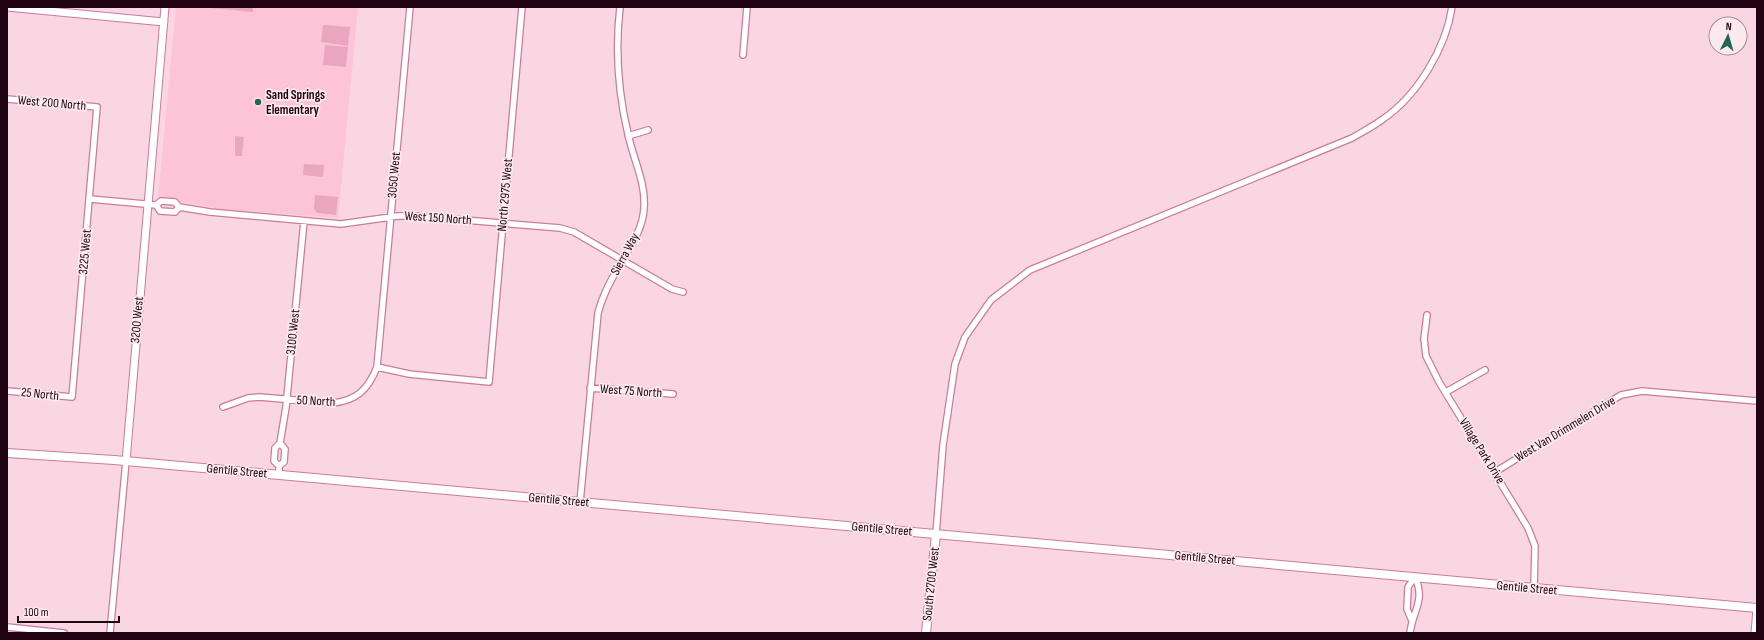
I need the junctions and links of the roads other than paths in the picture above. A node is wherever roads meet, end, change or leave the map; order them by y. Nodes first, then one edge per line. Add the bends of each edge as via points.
1 (7, 7) edge
2 (165, 7) edge
3 (410, 7) edge
4 (522, 7) edge
5 (620, 7) edge
6 (747, 7) edge
7 (1452, 7) edge
8 (164, 22) junction
9 (742, 55) dead end
10 (7, 99) edge
11 (97, 107) joint
12 (648, 130) dead end
13 (628, 136) junction
14 (90, 199) junction
15 (147, 204) junction
16 (156, 205) junction
17 (179, 207) junction
18 (390, 217) junction
19 (304, 221) junction
20 (502, 223) junction
21 (622, 261) junction
22 (683, 292) dead end
23 (1427, 315) dead end
24 (377, 367) junction
25 (1485, 370) dead end
26 (590, 388) junction
27 (7, 391) edge
28 (1446, 392) junction
29 (673, 394) dead end
30 (72, 397) joint
31 (287, 400) junction
32 (1757, 401) edge
33 (223, 407) dead end
34 (280, 443) junction
35 (7, 452) edge
36 (126, 461) junction
37 (279, 466) junction
38 (1495, 472) junction
39 (278, 475) junction
40 (580, 502) junction
41 (936, 534) junction
42 (1415, 577) junction
43 (1534, 588) junction
44 (1757, 608) edge
45 (1412, 621) junction
46 (7, 628) edge
47 (64, 633) edge
48 (110, 633) edge
49 (926, 633) edge
50 (1410, 633) edge
51 (1755, 633) edge

1 - 8 street
2 - 8 street, 3200 West
3 - 18 street, 3050 West
4 - 20 street, North 2975 West
5 - 13 street, Sierra Way via 618,79
6 - 9 street
7 - 41 street via 1434,59 1402,103 1384,119 1345,140 1030,270 992,300 966,337 955,364
8 - 15 street, 3200 West
10 - 11 street, West 200 North
11 - 14 street, 3225 West
12 - 13 street
13 - 21 street, Sierra Way via 642,182 644,207 636,237
14 - 15 street, West 150 North
14 - 30 street, 3225 West
15 - 16 street, West 150 North
15 - 36 street, 3200 West
16 - 17 street, West 150 North via 161,201 175,202
16 - 17 street, West 150 North via 160,211 175,212
17 - 19 street, West 150 North
18 - 19 street, West 150 North via 341,224
18 - 20 street, West 150 North via 416,216
18 - 24 street, 3050 West
19 - 31 street, 3100 West
20 - 21 street, West 150 North via 567,230
20 - 24 street, North 2975 West via 489,382 409,374
21 - 22 street, West 150 North via 672,289
21 - 26 street, Sierra Way via 606,290 598,313
23 - 28 street, Village Park Drive via 1424,339 1426,356
24 - 31 street, 50 North via 366,388 343,402 332,404
25 - 28 street
26 - 29 street, West 75 North
26 - 40 street, Sierra Way
27 - 30 street, 25 North
28 - 38 street, Village Park Drive
31 - 33 street, 50 North via 248,398
31 - 34 street, 3100 West
32 - 38 street, West Van Drimmelen Drive via 1642,391 1621,395
34 - 37 street, 3100 West via 275,448 274,461
34 - 37 street, 3100 West via 285,449 284,462
35 - 36 main road, Gentile Street
36 - 39 main road, Gentile Street
36 - 48 street, 3200 West
37 - 39 street, 3100 West
38 - 43 street, Village Park Drive via 1528,528 1535,546
39 - 40 main road, Gentile Street
40 - 41 main road, Gentile Street
41 - 42 main road, Gentile Street
41 - 49 main road, South 2700 West
42 - 43 main road, Gentile Street
42 - 45 street via 1420,586 1418,610
42 - 45 street via 1408,587 1407,609
43 - 44 main road, Gentile Street
44 - 51 street
45 - 50 street
46 - 47 street

